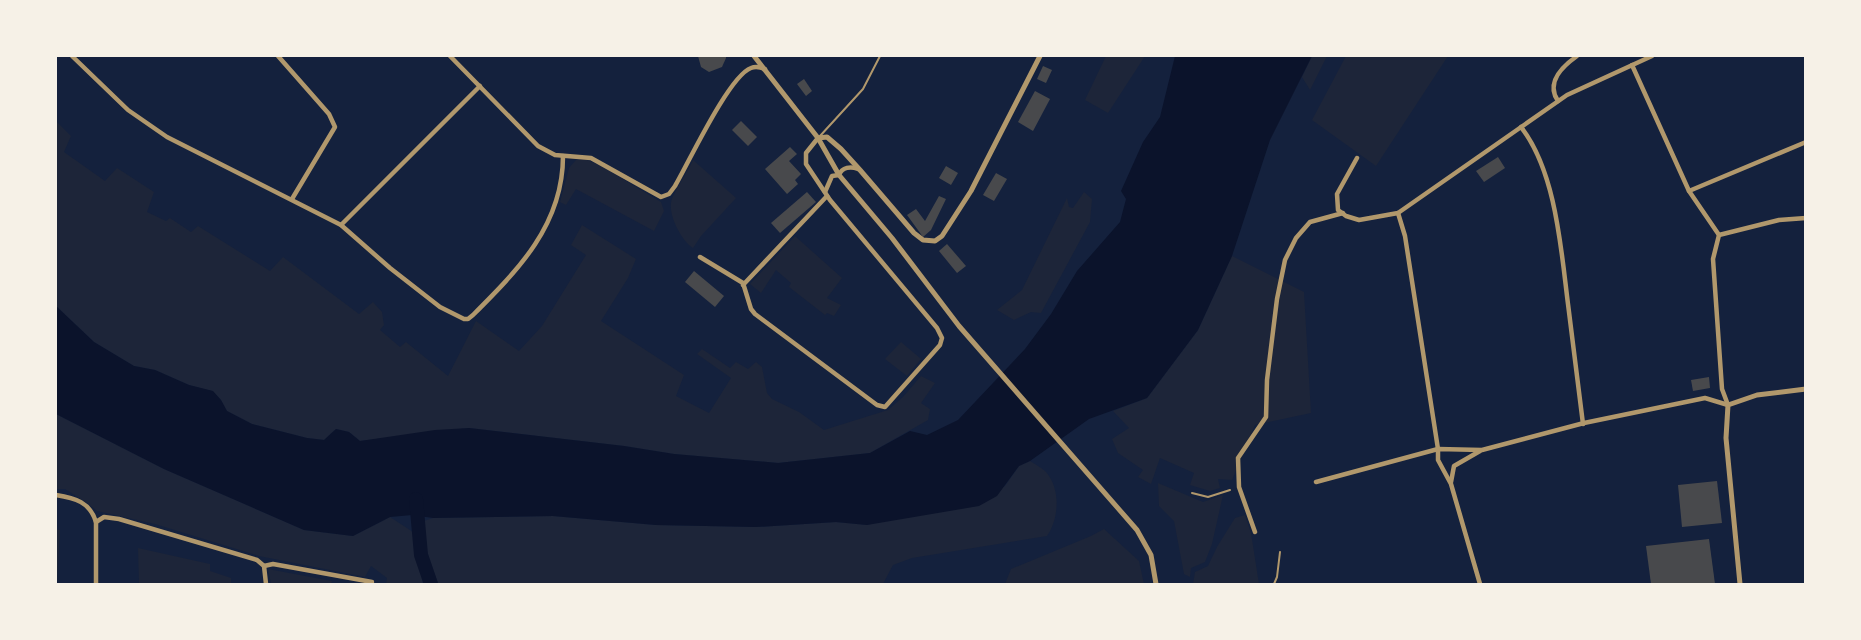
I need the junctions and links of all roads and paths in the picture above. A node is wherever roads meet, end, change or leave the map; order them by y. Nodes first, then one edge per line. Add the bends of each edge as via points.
1 (72, 56) edge
2 (278, 56) edge
3 (450, 56) edge
4 (754, 56) edge
5 (880, 56) edge
6 (1040, 56) edge
7 (1578, 56) edge
8 (1652, 56) edge
9 (1632, 65) junction
10 (765, 69) junction
11 (480, 86) junction
12 (1558, 101) junction
13 (1521, 127) junction
14 (818, 138) junction
15 (1806, 142) edge
16 (563, 156) junction
17 (1357, 158) dead end
18 (860, 170) junction
19 (839, 175) junction
20 (1689, 192) junction
21 (826, 194) junction
22 (292, 199) junction
23 (1343, 213) junction
24 (1398, 213) junction
25 (1806, 218) edge
26 (341, 225) junction
27 (1719, 235) junction
28 (700, 257) dead end
29 (743, 285) junction
30 (1806, 389) edge
31 (1728, 405) junction
32 (1583, 424) junction
33 (1438, 449) junction
34 (1482, 450) junction
35 (1316, 482) dead end
36 (1451, 484) junction
37 (1230, 490) dead end
38 (1192, 493) dead end
39 (56, 495) edge
40 (96, 522) junction
41 (1255, 532) dead end
42 (1280, 552) dead end
43 (264, 566) junction
44 (372, 582) dead end
45 (96, 585) edge
46 (266, 585) edge
47 (1156, 585) edge
48 (1274, 585) edge
49 (1480, 585) edge
50 (1740, 585) edge

1 - 22 street via 128,110 167,137
2 - 22 street via 329,114 335,127
3 - 11 street
4 - 10 street
5 - 14 lane via 863,89
6 - 18 street via 971,191 938,239 925,241 914,232
7 - 12 street via 1563,67 1556,79 1553,90
8 - 9 street
9 - 12 street
9 - 20 street
10 - 14 street
10 - 16 street via 750,68 734,84 668,195 656,196 591,158
11 - 16 street via 538,146
11 - 26 street
12 - 13 street
13 - 24 street
13 - 32 street via 1530,139 1548,185 1561,246
14 - 18 street via 832,140
14 - 19 street
14 - 21 street via 805,160
15 - 20 street
16 - 26 street via 552,212 528,256 468,319 440,307
17 - 23 street via 1337,194 1338,210
18 - 19 street via 847,168
19 - 21 street via 830,177
19 - 47 street via 959,326 1137,530 1153,562
20 - 27 street
21 - 29 street
21 - 29 street via 942,338 942,343 885,407 877,405 755,314
22 - 26 street
23 - 24 street via 1359,220
23 - 41 street via 1310,222 1285,260 1267,380 1266,417 1239,458 1239,488
24 - 33 street
25 - 27 street via 1779,220
27 - 31 street via 1713,259 1722,389
28 - 29 street
30 - 31 street via 1757,395
31 - 32 street via 1705,398
31 - 50 street via 1726,438
32 - 34 street
33 - 34 street
33 - 35 street
33 - 36 street via 1438,460
34 - 36 street via 1454,466
36 - 49 street
37 - 38 lane via 1208,497
39 - 40 street via 84,503
40 - 43 street via 104,517 119,519 257,560
40 - 45 street
42 - 48 lane
43 - 44 street via 273,564
43 - 46 street

